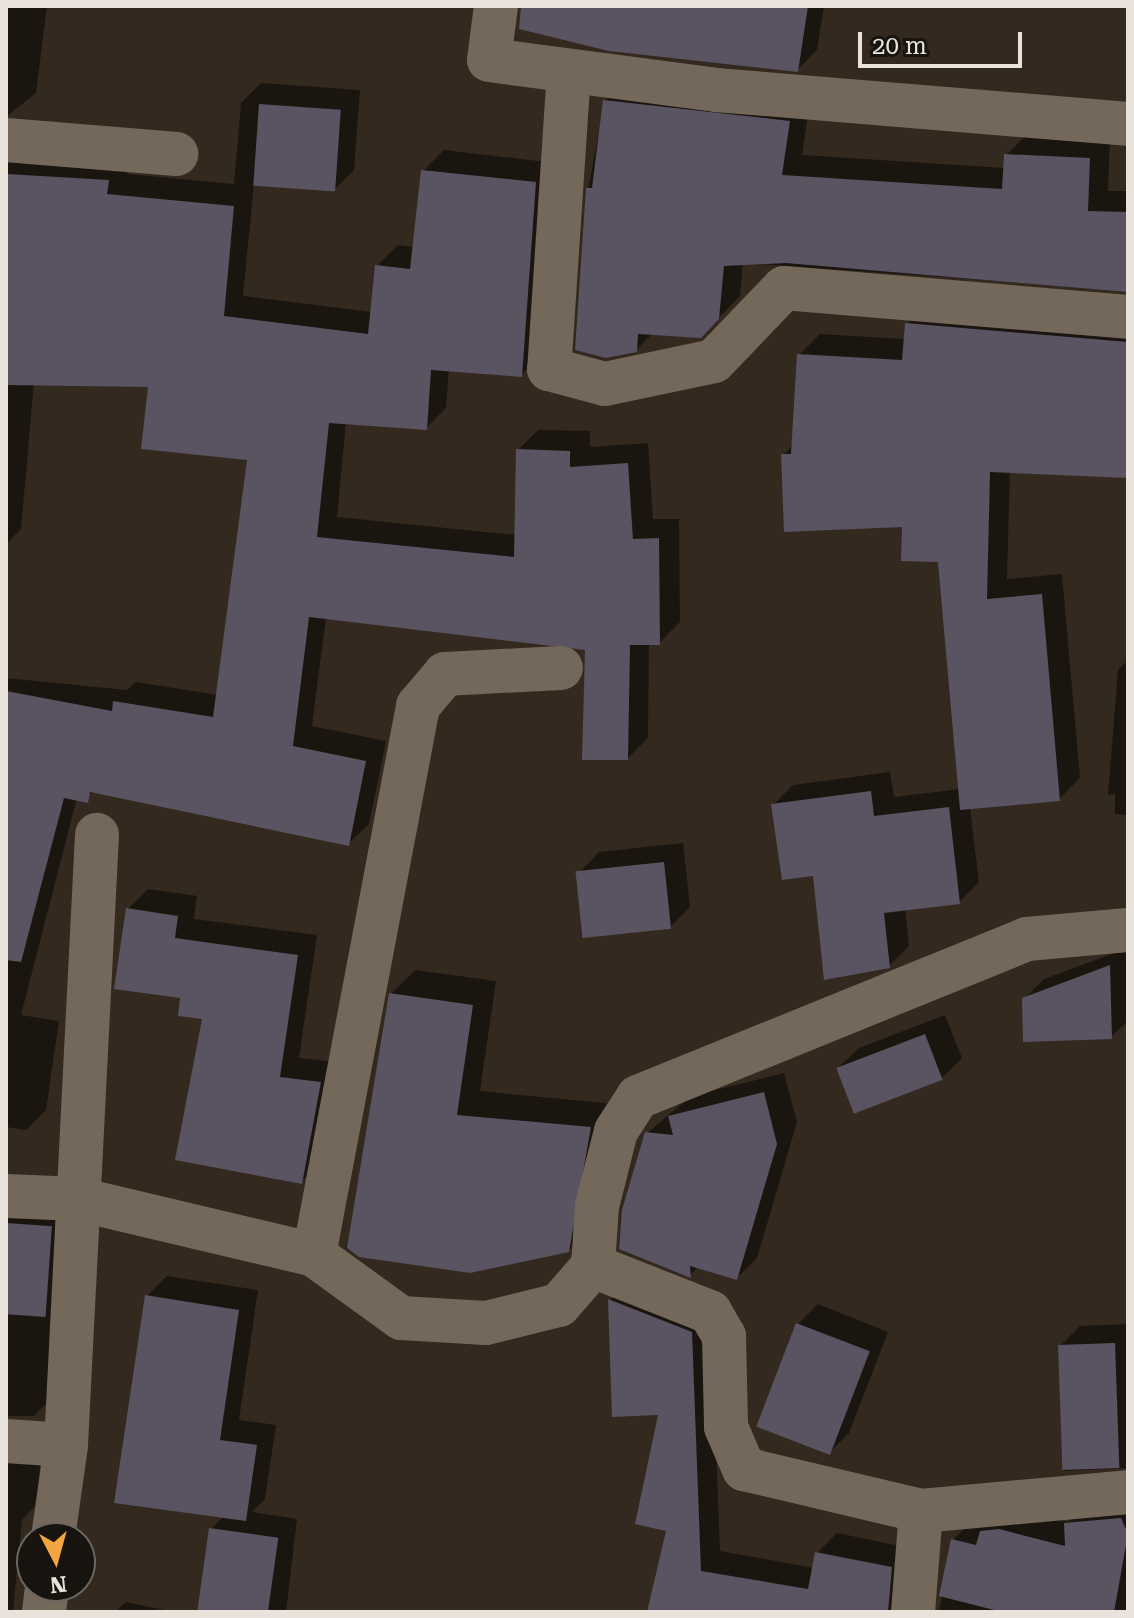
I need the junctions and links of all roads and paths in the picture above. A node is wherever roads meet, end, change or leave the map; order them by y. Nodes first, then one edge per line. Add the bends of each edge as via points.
1 (496, 6) edge
2 (569, 71) junction
3 (1128, 124) edge
4 (6, 140) edge
5 (176, 154) dead end
6 (1128, 317) edge
7 (561, 668) dead end
8 (97, 835) dead end
9 (1128, 930) edge
10 (6, 1196) edge
11 (78, 1199) junction
12 (314, 1255) junction
13 (593, 1266) junction
14 (6, 1441) edge
15 (66, 1445) junction
16 (1128, 1492) edge
17 (921, 1511) junction
18 (55, 1522) edge
19 (913, 1612) edge

1 - 2 street via 489,60
2 - 3 street
2 - 6 street via 549,369 605,384 714,361 784,288
4 - 5 street
7 - 12 street via 445,674 418,706
8 - 11 street
9 - 13 street via 1027,939 638,1097 616,1131 597,1206
10 - 11 street
11 - 12 street
11 - 15 street
12 - 13 street via 401,1318 486,1323 559,1305
13 - 17 street via 710,1312 724,1336 726,1427 744,1469
14 - 15 street
15 - 18 street
16 - 17 street
17 - 19 street

